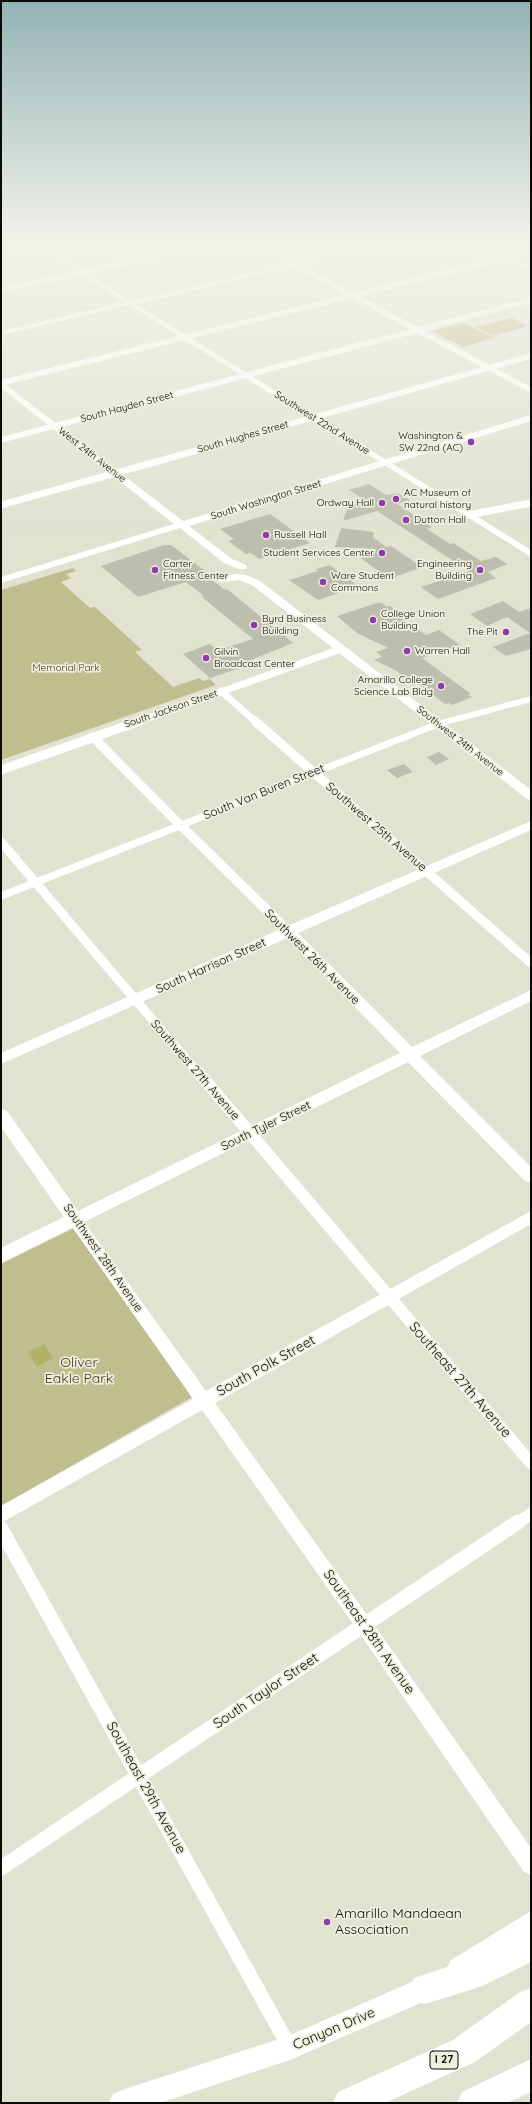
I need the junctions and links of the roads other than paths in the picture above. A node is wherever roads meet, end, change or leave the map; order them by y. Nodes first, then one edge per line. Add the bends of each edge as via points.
1 (189, 336) edge
2 (395, 336) edge
3 (429, 336) edge
4 (186, 337) junction
5 (531, 356) edge
6 (488, 368) junction
7 (247, 376) junction
8 (1, 383) edge
9 (531, 390) edge
10 (313, 417) junction
11 (531, 418) edge
12 (55, 426) junction
13 (1, 440) edge
14 (385, 463) junction
15 (116, 473) junction
16 (531, 503) edge
17 (1, 505) edge
18 (468, 515) junction
19 (183, 526) junction
20 (531, 554) edge
21 (1, 580) edge
22 (341, 649) junction
23 (222, 692) junction
24 (531, 699) edge
25 (438, 724) junction
26 (92, 737) junction
27 (1, 770) edge
28 (314, 773) junction
29 (531, 796) edge
30 (531, 825) edge
31 (181, 826) junction
32 (1, 842) edge
33 (426, 871) junction
34 (36, 882) junction
35 (1, 896) edge
36 (288, 931) junction
37 (531, 963) edge
38 (531, 995) edge
39 (135, 1000) junction
40 (409, 1056) junction
41 (1, 1058) edge
42 (1, 1115) edge
43 (251, 1134) junction
44 (531, 1177) edge
45 (531, 1217) edge
46 (76, 1220) junction
47 (1, 1256) edge
48 (389, 1298) junction
49 (204, 1401) junction
50 (531, 1463) edge
51 (531, 1514) edge
52 (1, 1515) edge
53 (1, 1529) edge
54 (364, 1625) junction
55 (139, 1776) junction
56 (531, 1865) edge
57 (1, 1868) edge
58 (531, 1924) edge
59 (531, 1946) edge
60 (425, 1989) junction
61 (531, 2003) edge
62 (290, 2048) junction
63 (531, 2075) edge
64 (122, 2103) edge
65 (349, 2103) edge
66 (473, 2103) edge

1 - 4 street
2 - 7 street, South Hayden Street
3 - 6 street
4 - 7 street, Southwest 22nd Avenue
4 - 8 street
5 - 6 street, South Hughes Street
6 - 9 street
6 - 10 street, South Hughes Street
7 - 10 street, Southwest 22nd Avenue
7 - 12 street, South Hayden Street
8 - 12 main road, West 24th Avenue
10 - 14 street, Southwest 22nd Avenue
10 - 15 street, South Hughes Street
11 - 14 main road, South Washington Street
12 - 13 street, South Hayden Street
12 - 15 main road, West 24th Avenue
14 - 18 street, Southwest 22nd Avenue
14 - 19 main road, South Washington Street
15 - 17 street, South Hughes Street
15 - 19 main road, West 24th Avenue
16 - 18 street
18 - 20 street, Southwest 22nd Avenue
19 - 21 main road, South Washington Street
19 - 22 main road, Southwest 24th Avenue via 240,573
22 - 23 street, South Jackson Street
22 - 25 main road, Southwest 24th Avenue
23 - 26 street, South Jackson Street
23 - 28 street, Southwest 25th Avenue
24 - 25 street, South Van Buren Street
25 - 28 street, South Van Buren Street
25 - 29 main road, Southwest 24th Avenue
26 - 27 street, South Jackson Street
26 - 31 street, Southwest 26th Avenue
28 - 31 street, South Van Buren Street
28 - 33 street, Southwest 25th Avenue
30 - 33 main road, South Harrison Street
31 - 34 street, South Van Buren Street
31 - 36 street, Southwest 26th Avenue
32 - 34 street, Southwest 27th Avenue
33 - 36 main road, South Harrison Street
33 - 37 street, Southwest 25th Avenue
34 - 35 street, South Van Buren Street
34 - 39 street, Southwest 27th Avenue
36 - 39 main road, South Harrison Street
36 - 40 main road, Southwest 26th Avenue
38 - 40 main road, South Tyler Street
39 - 41 main road, South Harrison Street
39 - 43 street, Southwest 27th Avenue
40 - 43 main road, South Tyler Street
40 - 44 main road, Southwest 26th Avenue
42 - 46 main road, Southwest 28th Avenue
43 - 46 main road, South Tyler Street
43 - 48 street, Southwest 27th Avenue
45 - 48 street, South Polk Street
46 - 47 main road, South Tyler Street
46 - 49 street, Southwest 28th Avenue
48 - 49 street, South Polk Street
48 - 50 street, Southeast 27th Avenue
49 - 52 street, South Polk Street
49 - 54 street, Southeast 28th Avenue
51 - 54 street, South Taylor Street
53 - 55 street, Southeast 29th Avenue
54 - 55 street, South Taylor Street
54 - 56 street, Southeast 28th Avenue
55 - 57 street, South Taylor Street
55 - 62 street, Southeast 29th Avenue
58 - 60 main road, Canyon Drive
59 - 60 highway via 480,1972
60 - 62 main road, Canyon Drive
61 - 65 highway, I 27 via 464,2051
62 - 64 main road, Canyon Drive
63 - 66 highway

